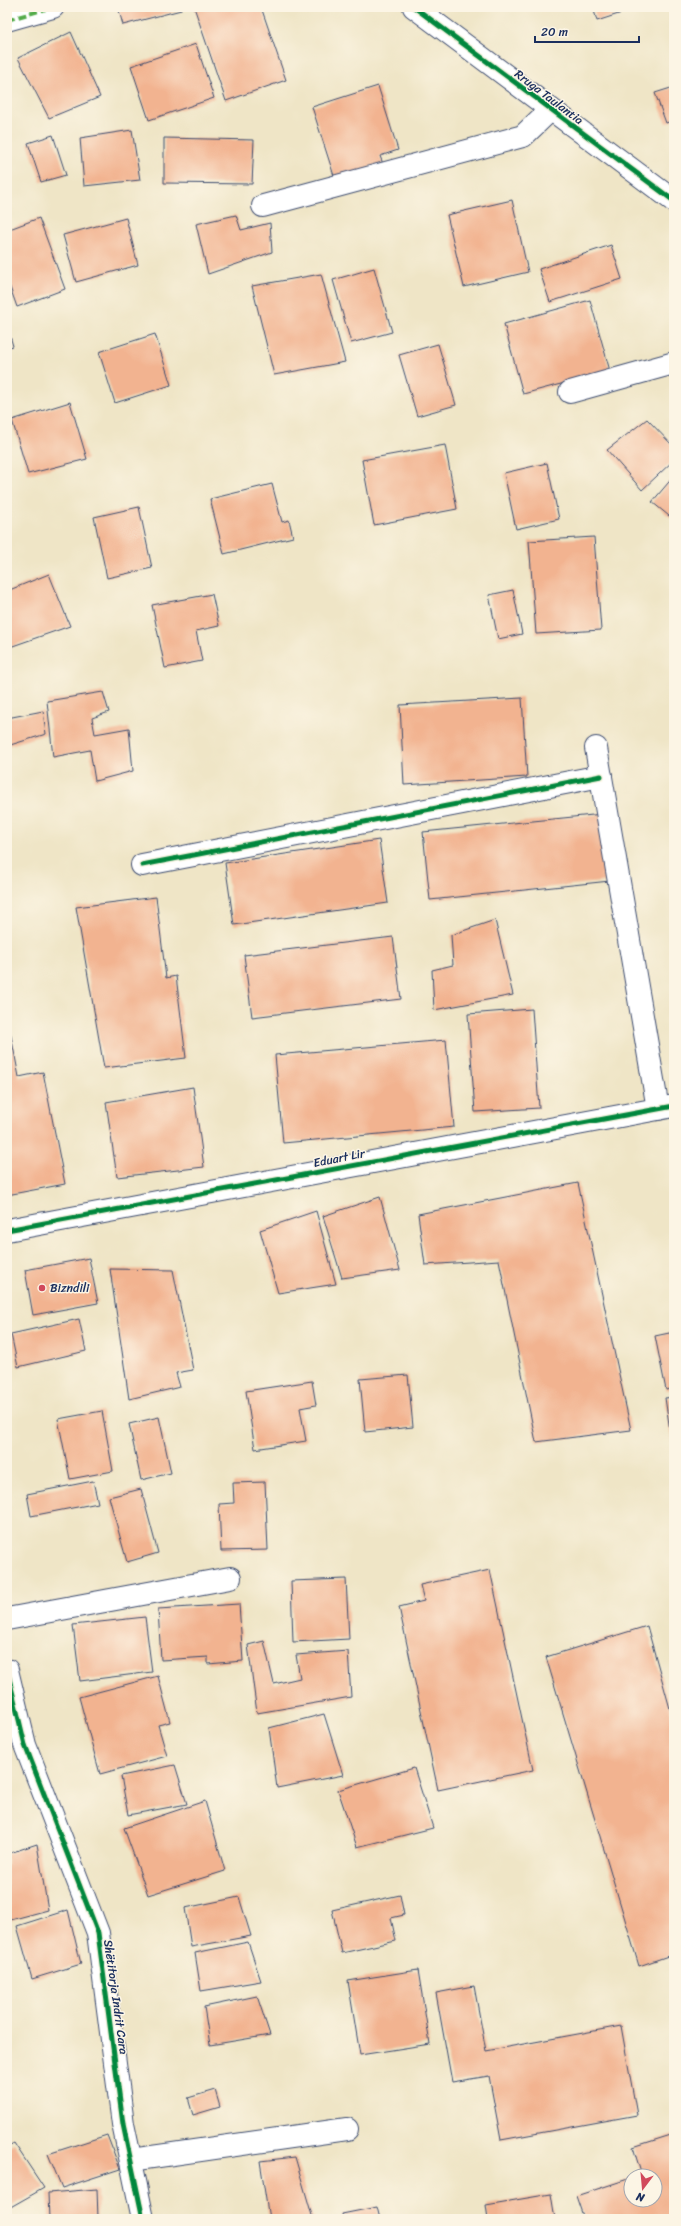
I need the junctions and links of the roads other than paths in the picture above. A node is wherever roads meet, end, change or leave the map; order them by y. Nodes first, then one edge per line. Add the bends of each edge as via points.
1 (53, 7) edge
2 (414, 7) edge
3 (7, 20) edge
4 (550, 110) junction
5 (674, 201) edge
6 (263, 206) dead end
7 (674, 362) edge
8 (570, 392) dead end
9 (596, 748) dead end
10 (601, 776) junction
11 (142, 865) dead end
12 (666, 1108) edge
13 (7, 1230) edge
14 (230, 1578) dead end
15 (7, 1619) edge
16 (7, 1670) edge
17 (347, 2129) dead end
18 (131, 2160) junction
19 (143, 2219) edge

1 - 3 street
2 - 4 street, Rruga Taulantia
4 - 5 street, Rruga Taulantia
4 - 6 street via 523,136
7 - 8 street
9 - 10 street
10 - 11 street
10 - 12 street
12 - 13 street, Eduart Lir
14 - 15 street
16 - 18 street, Shëtitorja Indrit Cara via 24,1745 98,1933 123,2124
17 - 18 street
18 - 19 street, Shëtitorja Indrit Cara

